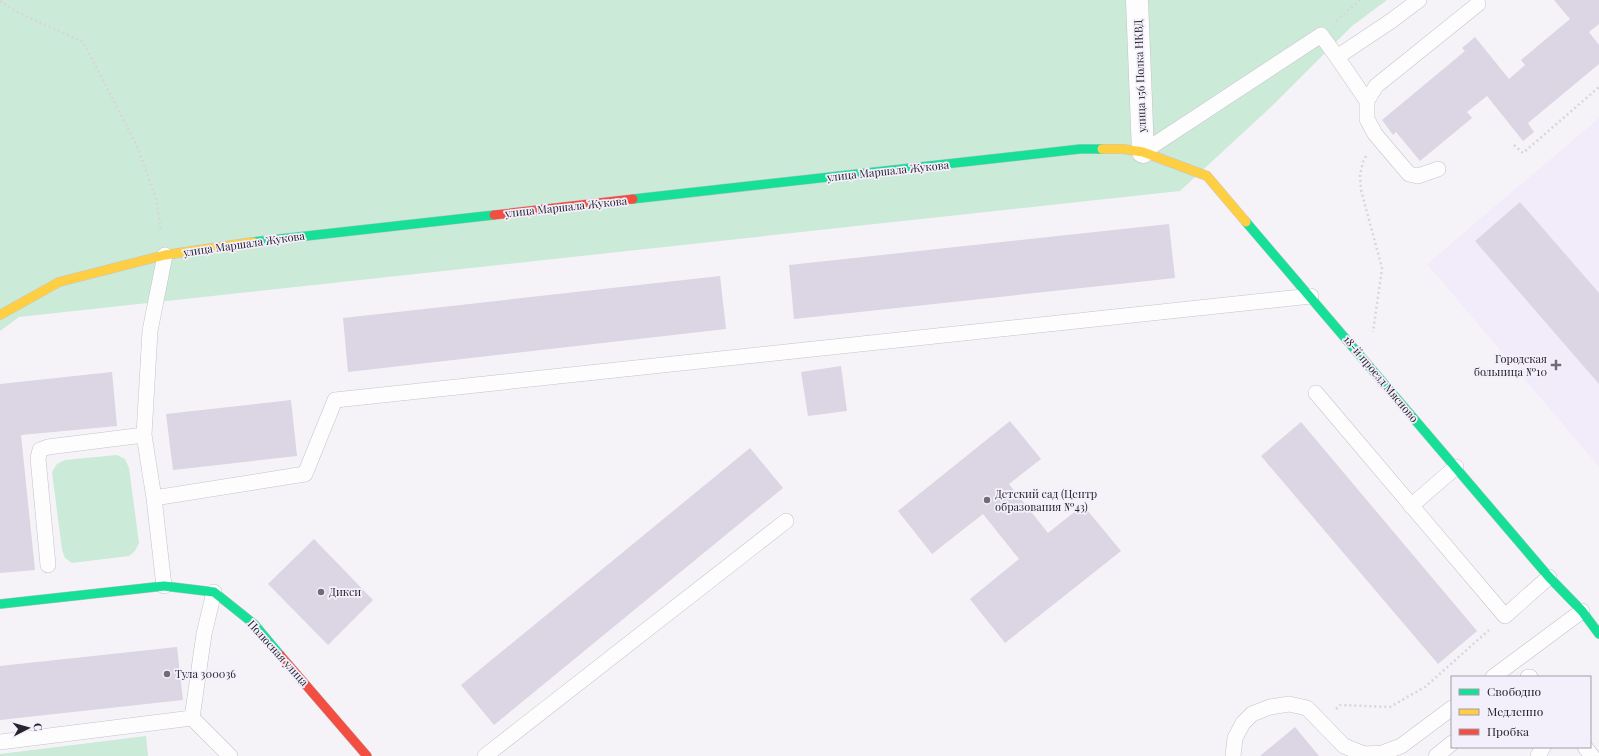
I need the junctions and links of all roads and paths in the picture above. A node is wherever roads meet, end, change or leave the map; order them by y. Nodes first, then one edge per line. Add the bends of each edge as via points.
1 (1138, 0) edge
2 (1360, 0) edge
3 (1418, 0) edge
4 (0, 1) edge
5 (1478, 4) dead end
6 (1321, 35) junction
7 (1337, 57) junction
8 (1599, 87) edge
9 (1367, 101) junction
10 (1380, 140) junction
11 (1514, 145) dead end
12 (1143, 152) junction
13 (1438, 169) dead end
14 (165, 255) junction
15 (1311, 296) junction
16 (0, 315) edge
17 (1368, 364) junction
18 (1316, 394) dead end
19 (144, 435) junction
20 (1456, 468) junction
21 (154, 498) junction
22 (1411, 506) junction
23 (786, 521) dead end
24 (48, 565) dead end
25 (1549, 577) junction
26 (164, 586) junction
27 (214, 592) junction
28 (0, 604) edge
29 (1582, 610) junction
30 (1505, 616) junction
31 (1599, 634) edge
32 (1494, 676) edge
33 (1451, 709) edge
34 (192, 718) junction
35 (1321, 722) junction
36 (0, 742) edge
37 (1451, 744) edge
38 (1586, 748) edge
39 (230, 756) edge
40 (367, 756) edge
41 (485, 756) edge
42 (1233, 756) edge
43 (1436, 756) edge
44 (1592, 756) edge

1 - 12 street, улица 156 Полка НКВД
2 - 6 path
3 - 7 lane via 1392,21
4 - 14 path via 17,12 83,42 137,146 156,198
5 - 9 lane via 1376,86
6 - 7 lane
6 - 12 lane
7 - 9 lane
8 - 11 path via 1523,153
9 - 10 lane via 1367,119
10 - 13 lane via 1409,174 1418,176
10 - 17 path via 1370,149 1360,175 1361,190 1382,268
12 - 14 street, улица Маршала Жукова via 1123,149 1080,149 239,244
12 - 15 street, 18-й проезд Мясново via 1207,176
14 - 16 street, улица Маршала Жукова via 59,282
14 - 19 lane via 150,331
15 - 17 street, 18-й проезд Мясново
15 - 21 lane via 335,400 305,474
17 - 20 street, 18-й проезд Мясново
18 - 22 lane
19 - 21 lane
19 - 24 lane via 40,450 38,458
20 - 22 lane
20 - 25 street, 18-й проезд Мясново
21 - 26 lane
22 - 30 lane
23 - 41 lane
25 - 29 street, 18-й проезд Мясново
25 - 30 lane
26 - 27 street
26 - 28 street
27 - 34 lane via 204,634
27 - 40 street, Полюсная улица via 254,624
29 - 31 street, 18-й проезд Мясново
29 - 32 lane
30 - 35 path via 1425,687 1390,707 1340,705
33 - 35 lane via 1401,746 1382,753 1364,754 1344,746
34 - 36 lane
34 - 39 lane
35 - 42 lane via 1306,708 1289,704 1270,707 1252,714 1244,723 1235,738
37 - 43 lane
38 - 44 lane

